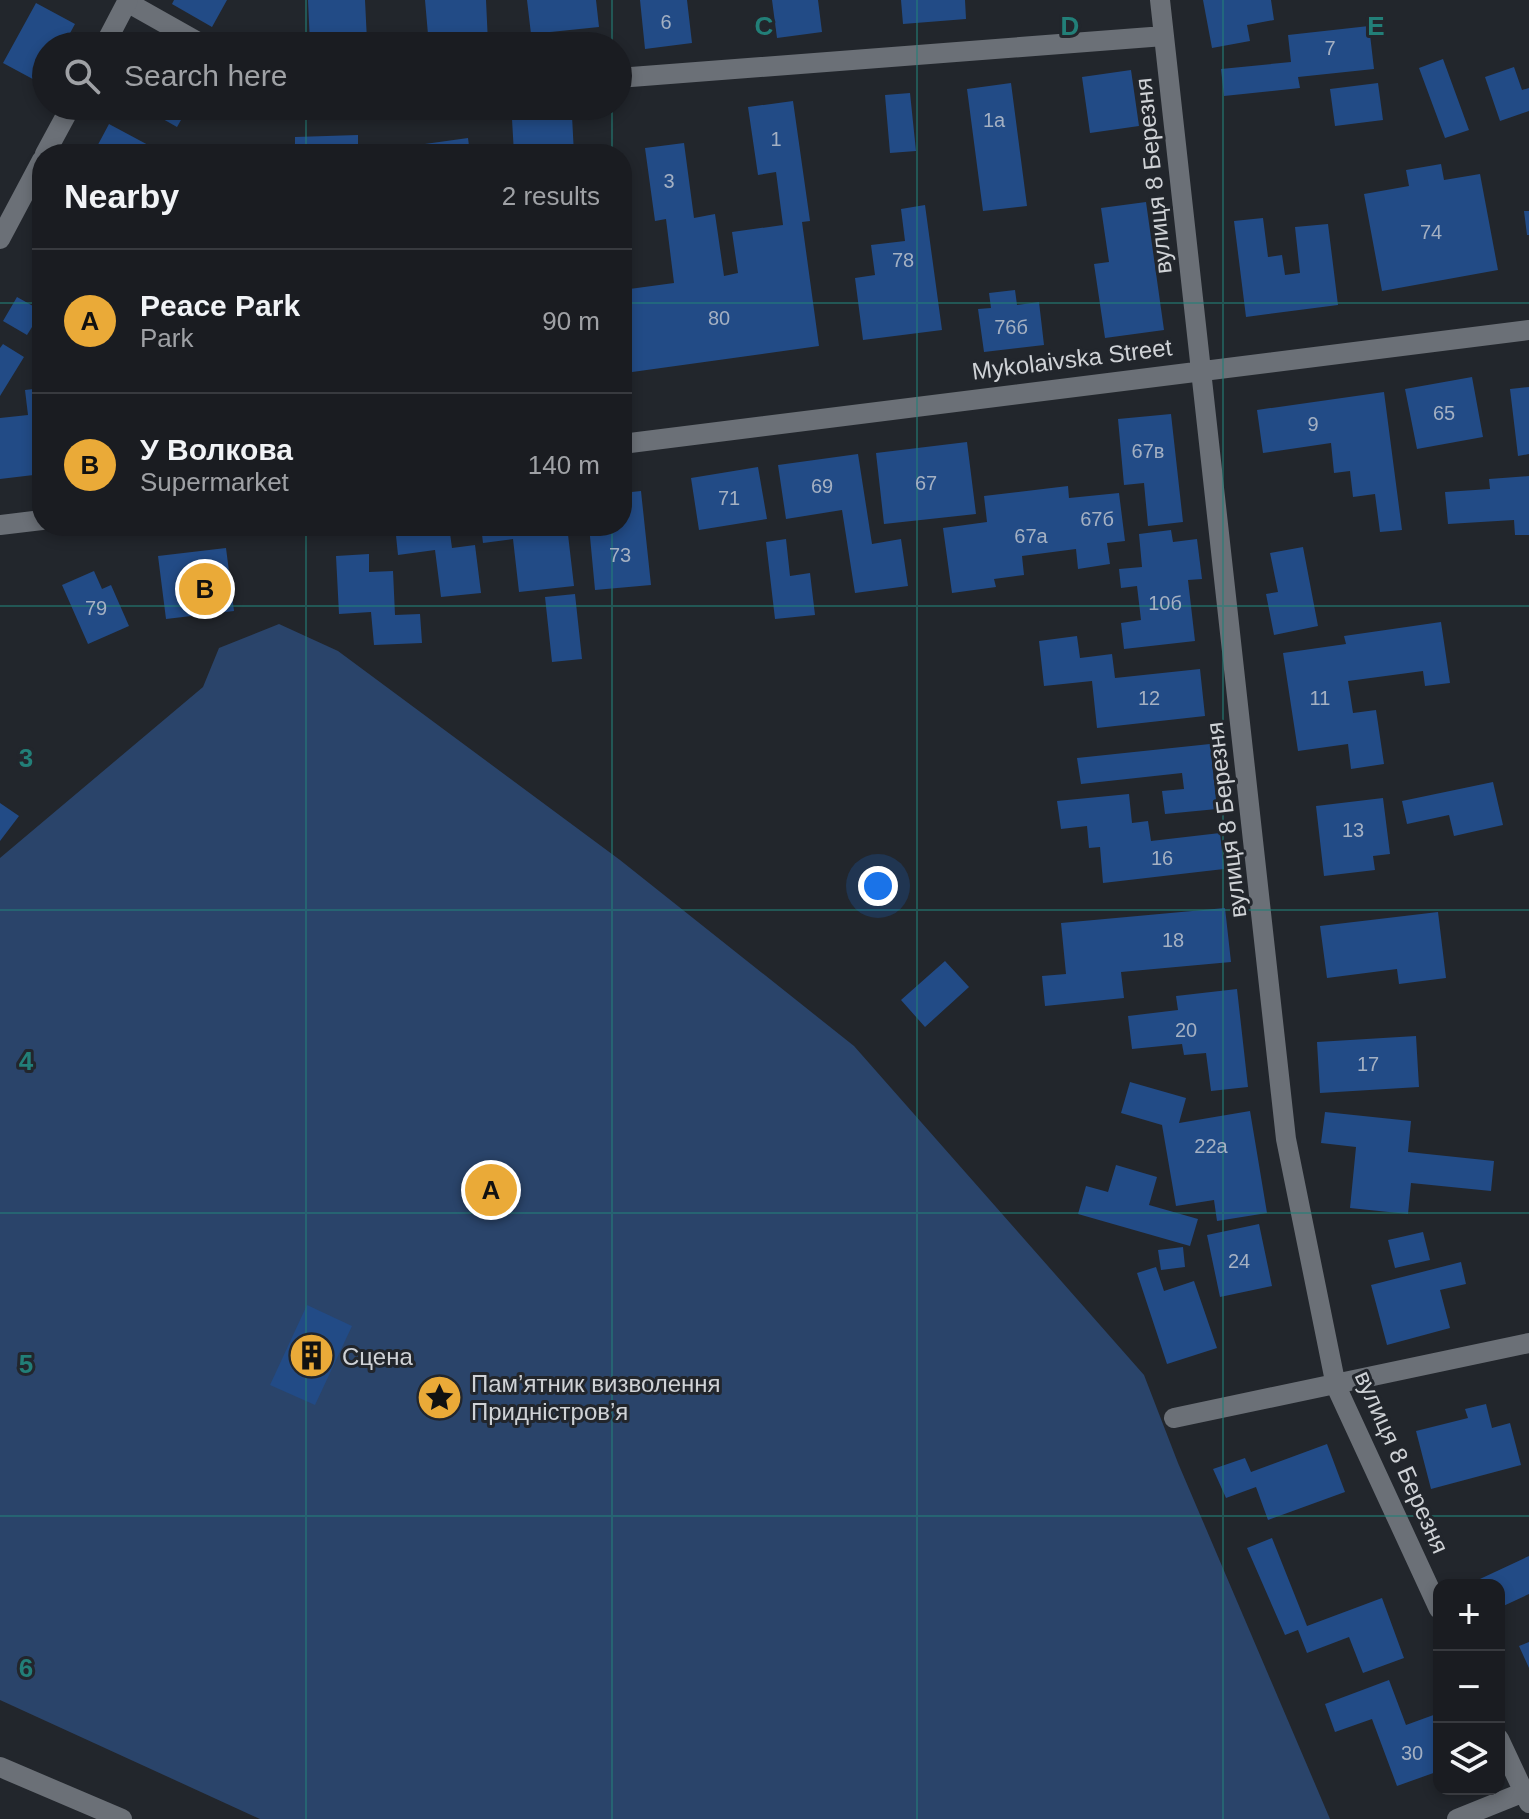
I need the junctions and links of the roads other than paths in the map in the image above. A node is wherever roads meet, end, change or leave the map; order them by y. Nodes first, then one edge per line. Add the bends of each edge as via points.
1 (1160, 0) edge
2 (128, 1) edge
3 (111, 32) edge
4 (181, 32) edge
5 (1164, 36) junction
6 (632, 77) edge
7 (63, 120) edge
8 (50, 144) edge
9 (32, 179) edge
10 (0, 239) edge
11 (1529, 330) edge
12 (1200, 369) junction
13 (632, 443) edge
14 (32, 521) edge
15 (0, 525) edge
16 (1529, 1343) edge
17 (1336, 1386) junction
18 (1174, 1418) dead end
19 (1433, 1596) edge
20 (1505, 1751) edge
21 (0, 1767) edge
22 (1527, 1795) edge
23 (122, 1819) edge
24 (1457, 1819) edge

1 - 5 street, вулиця 8 Березня
2 - 3 street
2 - 4 street
5 - 6 street
5 - 12 street, вулиця 8 Березня
7 - 8 street
9 - 10 street
11 - 12 street, Mykolaivska Street
12 - 13 street, Mykolaivska Street
12 - 17 street, вулиця 8 Березня via 1286,1139
14 - 15 street
16 - 17 street
17 - 18 street
17 - 19 street, вулиця 8 Березня
20 - 22 street
21 - 23 street
22 - 24 street

